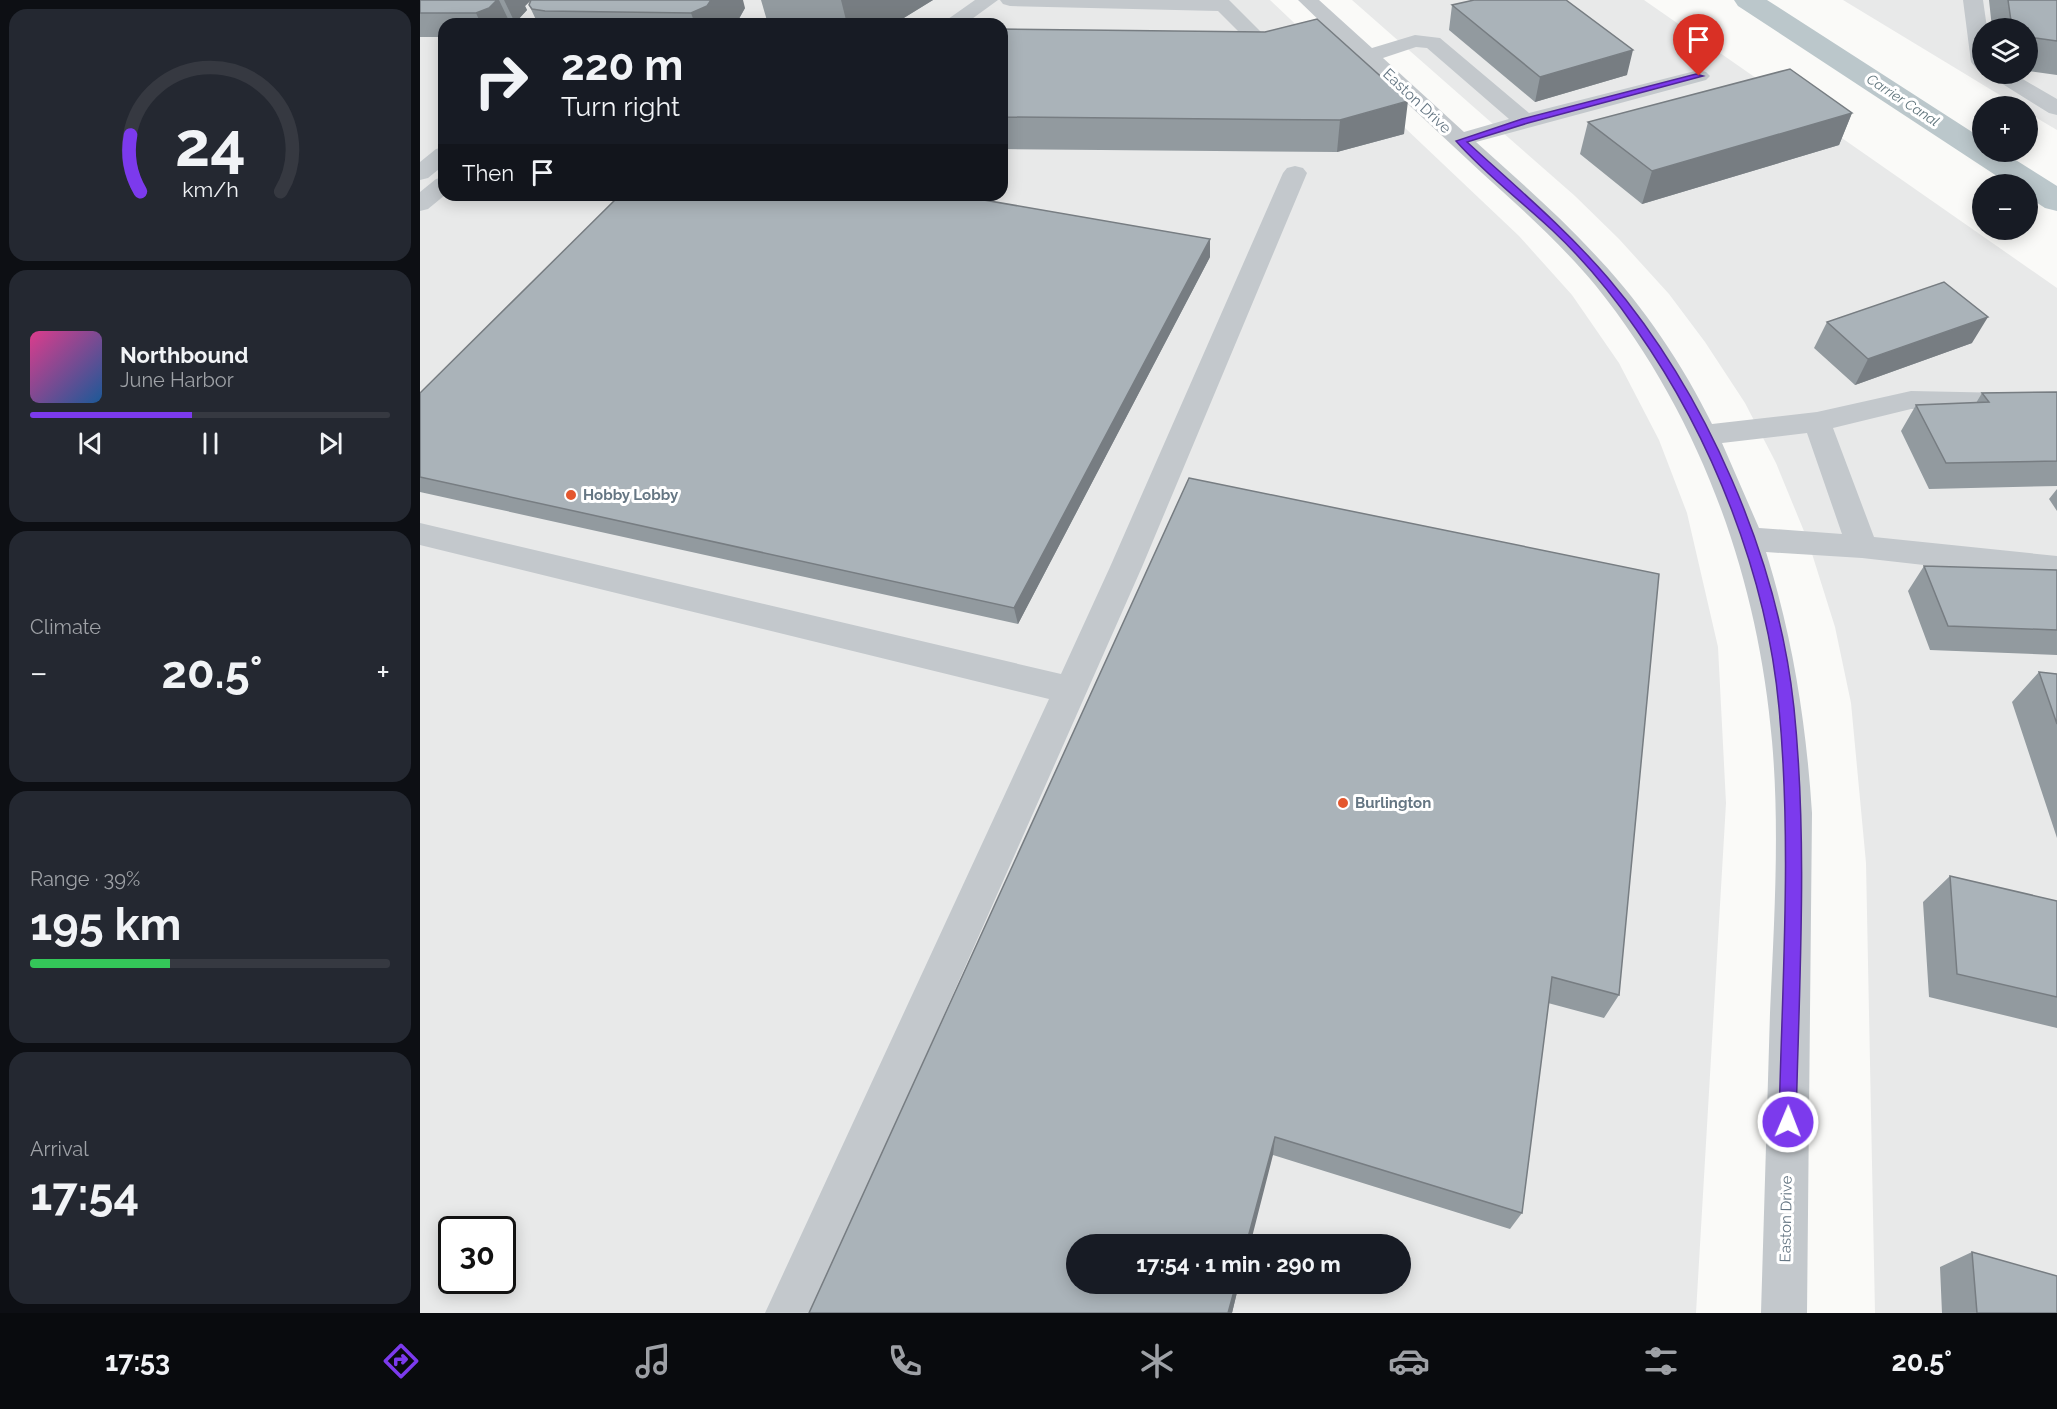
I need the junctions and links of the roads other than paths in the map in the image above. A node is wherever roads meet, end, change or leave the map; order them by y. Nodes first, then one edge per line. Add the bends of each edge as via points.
1 (988, 0) edge
2 (1010, 0) edge
3 (1308, 0) edge
4 (1973, 0) edge
5 (1221, 2) edge
6 (960, 18) edge
7 (1975, 18) edge
8 (1220, 46) edge
9 (1369, 57) junction
10 (1333, 66) edge
11 (1699, 76) dead end
12 (2017, 84) edge
13 (2057, 108) edge
14 (1525, 121) junction
15 (1460, 141) junction
16 (438, 159) edge
17 (420, 173) edge
18 (1295, 173) dead end
19 (438, 189) edge
20 (420, 204) edge
21 (2057, 403) edge
22 (1817, 422) junction
23 (1705, 435) junction
24 (420, 534) edge
25 (1749, 539) junction
26 (1862, 547) junction
27 (2057, 568) edge
28 (1070, 690) junction
29 (788, 1313) edge
30 (1784, 1313) edge

1 - 6 street
2 - 5 street
3 - 9 street, Easton Drive
4 - 7 street
5 - 8 street via 1274,53
9 - 10 street
9 - 14 street via 1415,42 1433,42
9 - 15 street, Easton Drive
11 - 14 street
12 - 13 street
14 - 15 street
15 - 23 street, Easton Drive via 1557,229 1604,280 1640,326
16 - 17 street
18 - 28 street
19 - 20 street
21 - 22 street via 1911,400
22 - 23 street
22 - 26 street
23 - 25 street, Easton Drive
24 - 28 street
25 - 26 street
25 - 30 street, Easton Drive via 1773,627 1785,694 1794,812
26 - 27 street
28 - 29 street

